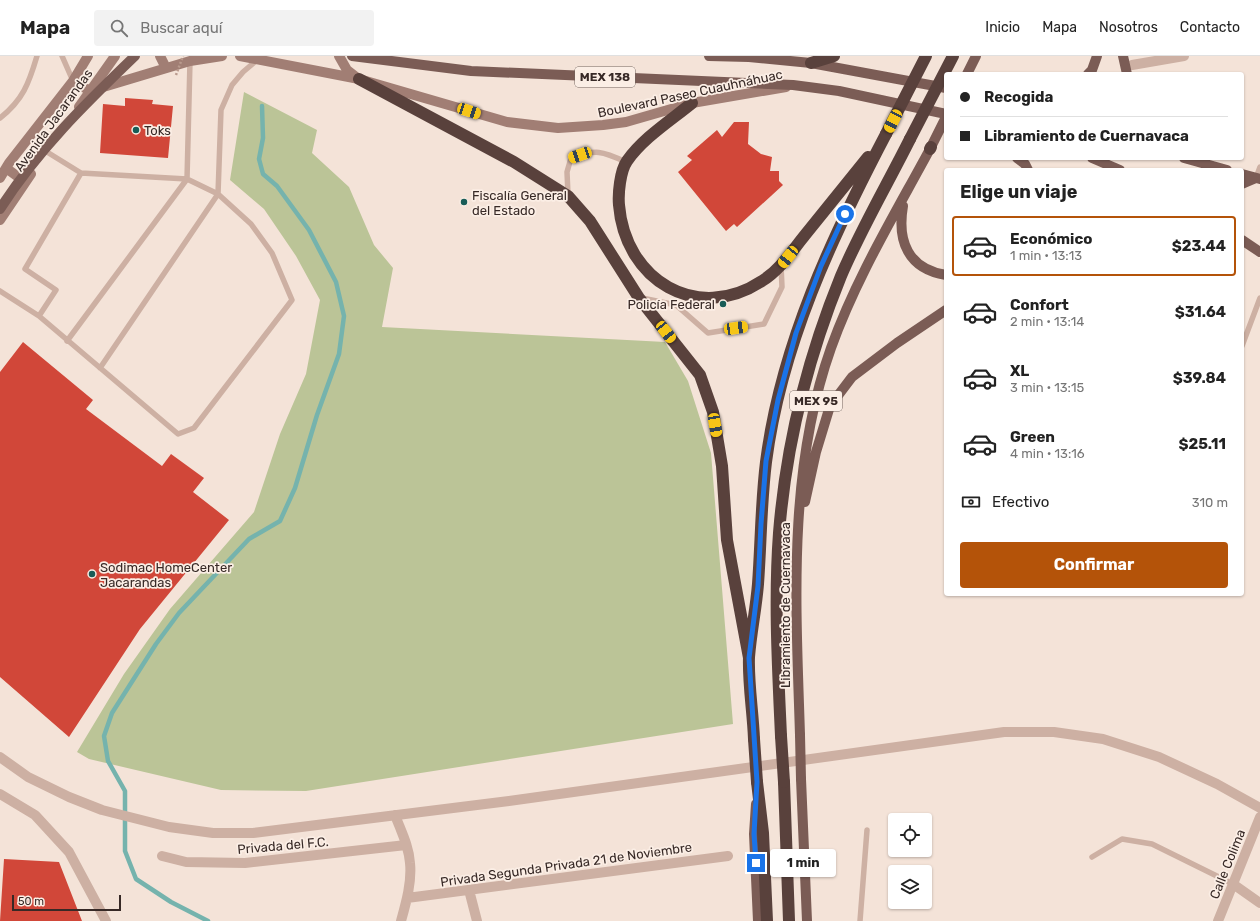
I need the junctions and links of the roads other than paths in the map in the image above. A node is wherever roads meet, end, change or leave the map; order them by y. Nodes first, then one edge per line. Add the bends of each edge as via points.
1 (37, 56) edge
2 (62, 56) edge
3 (88, 56) edge
4 (115, 56) edge
5 (135, 56) edge
6 (160, 56) edge
7 (222, 56) edge
8 (240, 56) edge
9 (339, 56) edge
10 (352, 56) edge
11 (709, 56) edge
12 (746, 56) edge
13 (834, 56) edge
14 (926, 56) edge
15 (953, 56) edge
16 (976, 56) edge
17 (1097, 56) edge
18 (1123, 56) edge
19 (1184, 56) edge
20 (187, 59) edge
21 (257, 60) junction
22 (811, 63) junction
23 (166, 68) junction
24 (1129, 70) edge
25 (945, 72) edge
26 (968, 72) edge
27 (1090, 72) edge
28 (944, 74) edge
29 (359, 79) junction
30 (73, 81) junction
31 (793, 85) junction
32 (944, 88) edge
33 (90, 91) junction
34 (692, 103) junction
35 (944, 116) edge
36 (0, 118) edge
37 (944, 120) edge
38 (886, 134) junction
39 (47, 152) junction
40 (1020, 160) edge
41 (1097, 160) edge
42 (1191, 160) edge
43 (626, 162) junction
44 (1260, 167) edge
45 (6, 168) junction
46 (1027, 168) edge
47 (1115, 168) edge
48 (1220, 168) edge
49 (81, 173) junction
50 (1244, 174) edge
51 (0, 178) edge
52 (1258, 178) edge
53 (187, 179) junction
54 (25, 182) junction
55 (1244, 183) edge
56 (218, 194) junction
57 (568, 196) junction
58 (904, 198) junction
59 (0, 208) edge
60 (0, 220) edge
61 (1244, 243) edge
62 (1260, 252) edge
63 (781, 265) junction
64 (944, 275) edge
65 (0, 291) edge
66 (639, 298) junction
67 (1260, 298) edge
68 (944, 311) edge
69 (39, 316) junction
70 (67, 340) junction
71 (1244, 341) edge
72 (100, 368) junction
73 (798, 535) junction
74 (749, 658) junction
75 (0, 757) edge
76 (757, 782) junction
77 (0, 794) edge
78 (1260, 808) edge
79 (394, 816) junction
80 (1260, 817) edge
81 (867, 830) dead end
82 (406, 845) junction
83 (162, 856) dead end
84 (728, 856) dead end
85 (1092, 857) dead end
86 (1233, 884) junction
87 (469, 890) junction
88 (407, 898) junction
89 (1260, 903) edge
90 (106, 921) edge
91 (401, 921) edge
92 (477, 921) edge
93 (758, 921) edge
94 (767, 921) edge
95 (789, 921) edge
96 (807, 921) edge
97 (860, 921) edge
98 (1218, 921) edge

1 - 36 lane via 28,86 17,102
2 - 30 lane
3 - 30 main road, Avenida Jacarandas
4 - 33 main road, Avenida Jacarandas
5 - 59 main road, bridge via 58,132
6 - 23 main road
7 - 20 main road
8 - 21 main road, Boulevard Paseo Cuauhnáhuac / MEX 138
9 - 29 main road via 347,70
10 - 31 main road, Boulevard Paseo Cuauhnáhuac / MEX 138 via 471,71
11 - 12 main road, Boulevard Paseo Cuauhnáhuac
12 - 22 main road, Boulevard Paseo Cuauhnáhuac
13 - 22 highway
14 - 38 highway, MEX 95, bridge
15 - 25 highway, MEX 95, bridge
16 - 26 main road
17 - 27 main road
18 - 24 main road
19 - 24 street
20 - 23 main road
20 - 53 lane
21 - 29 main road, Boulevard Paseo Cuauhnáhuac / MEX 138
21 - 56 lane via 232,85 221,110
22 - 32 main road, Boulevard Paseo Cuauhnáhuac
23 - 33 main road
28 - 95 highway, MEX 95, bridge via 841,275 815,348 799,404 779,533 777,596 780,736
29 - 34 main road, Boulevard Paseo Cuauhnáhuac / MEX 138 via 488,117 532,126 558,128 626,122
29 - 57 highway via 514,162
30 - 33 main road
30 - 45 main road, Avenida Jacarandas
31 - 34 main road, Boulevard Paseo Cuauhnáhuac / MEX 138
31 - 35 main road, Boulevard Paseo Cuauhnáhuac / MEX 138 via 839,92
33 - 39 main road, Avenida Jacarandas
34 - 43 highway via 644,142
37 - 58 main road, Libramiento de Cuernavaca / MEX 95
38 - 63 highway
38 - 74 highway, MEX 95 via 857,188 821,266 796,333 778,400 766,461 758,586
39 - 49 lane
39 - 54 main road, Avenida Jacarandas
40 - 46 main road
41 - 47 main road
42 - 48 main road
43 - 57 lane via 607,153 590,152 571,158 566,172
43 - 63 highway via 618,193 620,218 628,244 645,270 666,288 692,297 715,298 739,292 762,281
44 - 52 lane
45 - 51 main road, Avenida Jacarandas
45 - 54 main road
49 - 53 lane
49 - 69 lane via 25,269 56,290
50 - 52 main road
52 - 55 main road
53 - 56 lane
53 - 70 lane
54 - 60 main road, Avenida Jacarandas
56 - 72 lane
56 - 72 lane via 251,224 272,253 292,300 194,428 178,434
57 - 66 highway via 590,221
58 - 64 main road via 900,223 904,243 916,263 931,272
58 - 73 main road, Libramiento de Cuernavaca / MEX 95 via 858,280 831,348 814,409 803,466
61 - 62 main road
63 - 66 lane via 782,287 764,324 708,333 676,305
65 - 69 lane
66 - 74 highway via 700,375 713,412 722,466 727,540
67 - 71 lane
68 - 73 main road via 852,377 830,406 816,452
69 - 70 lane
70 - 72 lane
73 - 96 main road, Libramiento de Cuernavaca / MEX 95, bridge via 796,633
74 - 76 highway, MEX 95, bridge
75 - 79 street via 28,777 102,810 169,826 213,833 253,833
76 - 93 main road, MEX 95 via 754,834
76 - 94 highway, MEX 95 via 763,833
77 - 90 street via 35,815 69,852
78 - 79 street via 1217,784 1159,758 1103,739 1054,732 1004,732
79 - 82 street
80 - 86 street, Calle Colima
81 - 97 lane
82 - 83 street, Privada del F.C. via 245,863 186,862
82 - 88 street via 410,863
84 - 87 street, Privada Segunda Privada 21 de Noviembre
85 - 86 lane via 1122,839 1152,844
86 - 89 street
86 - 98 street, Calle Colima
87 - 88 street, Privada Segunda Privada 21 de Noviembre
87 - 92 street
88 - 91 street

